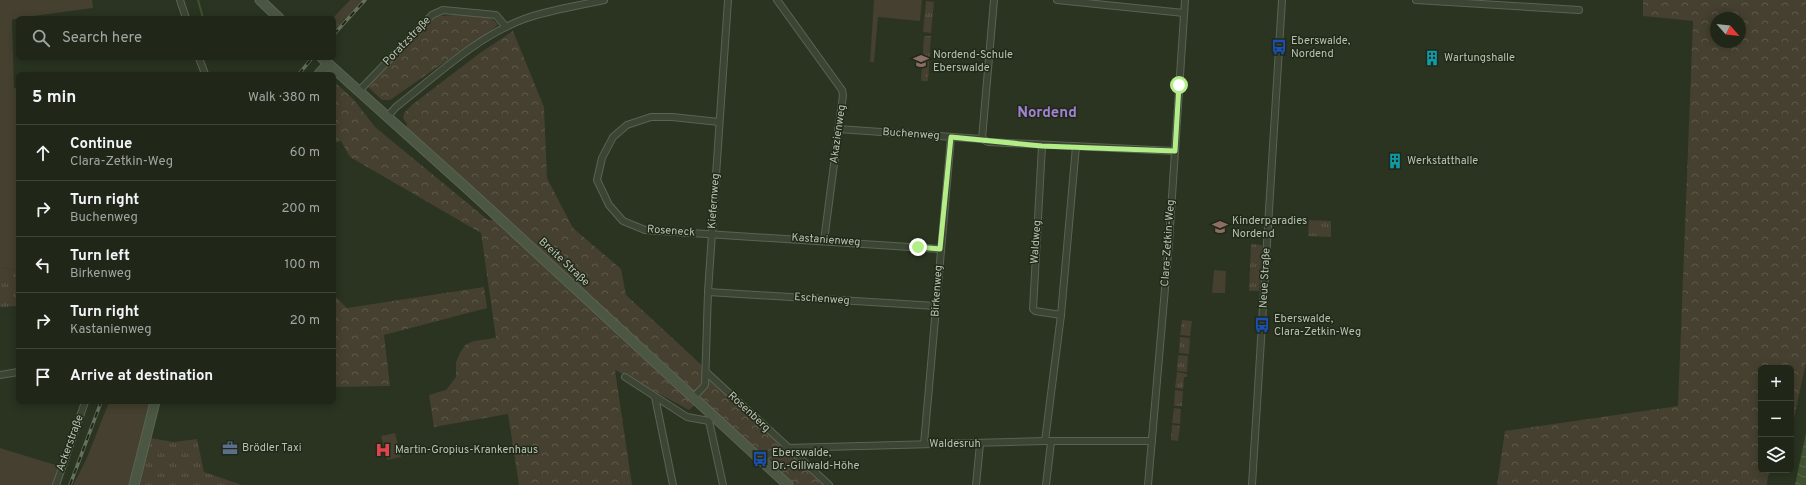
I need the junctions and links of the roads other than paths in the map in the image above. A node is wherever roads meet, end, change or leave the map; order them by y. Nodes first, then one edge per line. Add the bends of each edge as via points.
1 (180, 0) edge
2 (260, 0) edge
3 (604, 0) edge
4 (728, 0) edge
5 (777, 0) edge
6 (994, 0) edge
7 (1057, 0) edge
8 (1184, 0) edge
9 (1282, 0) edge
10 (1416, 0) edge
11 (1579, 10) dead end
12 (1184, 13) junction
13 (185, 16) edge
14 (277, 16) edge
15 (506, 27) junction
16 (201, 60) edge
17 (325, 61) edge
18 (204, 72) edge
19 (320, 72) edge
20 (359, 91) junction
21 (387, 117) junction
22 (719, 122) junction
23 (838, 129) junction
24 (951, 137) junction
25 (982, 139) junction
26 (1042, 146) junction
27 (1076, 146) junction
28 (1175, 151) junction
29 (712, 234) junction
30 (824, 241) junction
31 (940, 249) junction
32 (708, 292) junction
33 (936, 306) junction
34 (1061, 315) junction
35 (16, 372) edge
36 (706, 372) junction
37 (0, 375) edge
38 (625, 377) dead end
39 (655, 397) junction
40 (693, 398) junction
41 (84, 404) edge
42 (154, 404) edge
43 (711, 418) junction
44 (1048, 441) junction
45 (1152, 441) junction
46 (924, 444) junction
47 (980, 444) junction
48 (788, 448) junction
49 (760, 459) junction
50 (56, 485) edge
51 (134, 485) edge
52 (673, 485) edge
53 (723, 485) edge
54 (788, 485) edge
55 (829, 485) edge
56 (976, 485) edge
57 (1046, 485) edge
58 (1148, 485) edge
59 (1252, 485) edge

1 - 13 street
2 - 14 main road
3 - 15 street via 524,19
4 - 22 street, Kiefernweg
5 - 23 street, Akazienweg via 842,90
6 - 25 street
7 - 12 street
8 - 12 street, Clara-Zetkin-Weg
9 - 59 street, Neue Straße
10 - 11 street
12 - 28 street, Clara-Zetkin-Weg
15 - 20 street, Poratzstraße via 496,15 443,10 432,15
15 - 21 street via 467,52 396,107
16 - 18 street
17 - 19 main road
17 - 20 main road, Breite Straße
20 - 21 main road, Breite Straße
21 - 40 main road, Breite Straße
22 - 29 street, Kiefernweg
22 - 29 street, Roseneck via 652,117 627,126 613,137 602,158 597,180 609,205 622,221 632,226 646,230
23 - 24 street, Buchenweg
23 - 30 street, Akazienweg
24 - 25 street, Buchenweg
24 - 31 street, Birkenweg
25 - 26 street, Buchenweg via 988,142
26 - 27 street, Buchenweg
26 - 34 street, Waldweg via 1032,309 1035,312
27 - 28 street, Buchenweg
27 - 34 street
28 - 45 street, Clara-Zetkin-Weg
29 - 30 street, Kastanienweg
29 - 32 street, Kiefernweg
30 - 31 street, Kastanienweg
31 - 33 street, Birkenweg
32 - 33 street, Eschenweg
32 - 36 street, Kiefernweg
33 - 46 street, Birkenweg
34 - 44 street
35 - 37 street
36 - 40 street, Kiefernweg via 705,385
36 - 48 street, Rosenberg
38 - 39 street
39 - 43 street via 687,417
39 - 52 street
40 - 43 main road, Breite Straße
41 - 50 street, Ackerstraße
42 - 51 main road
43 - 49 main road, Breite Straße
43 - 53 street
44 - 45 street, Waldesruh
44 - 47 street, Waldesruh
44 - 57 street
45 - 58 street, Clara-Zetkin-Weg
46 - 47 street, Waldesruh
46 - 48 street, Waldesruh
47 - 56 street
48 - 49 street, Waldesruh
48 - 55 street, Rosenberg
49 - 54 main road, Breite Straße

